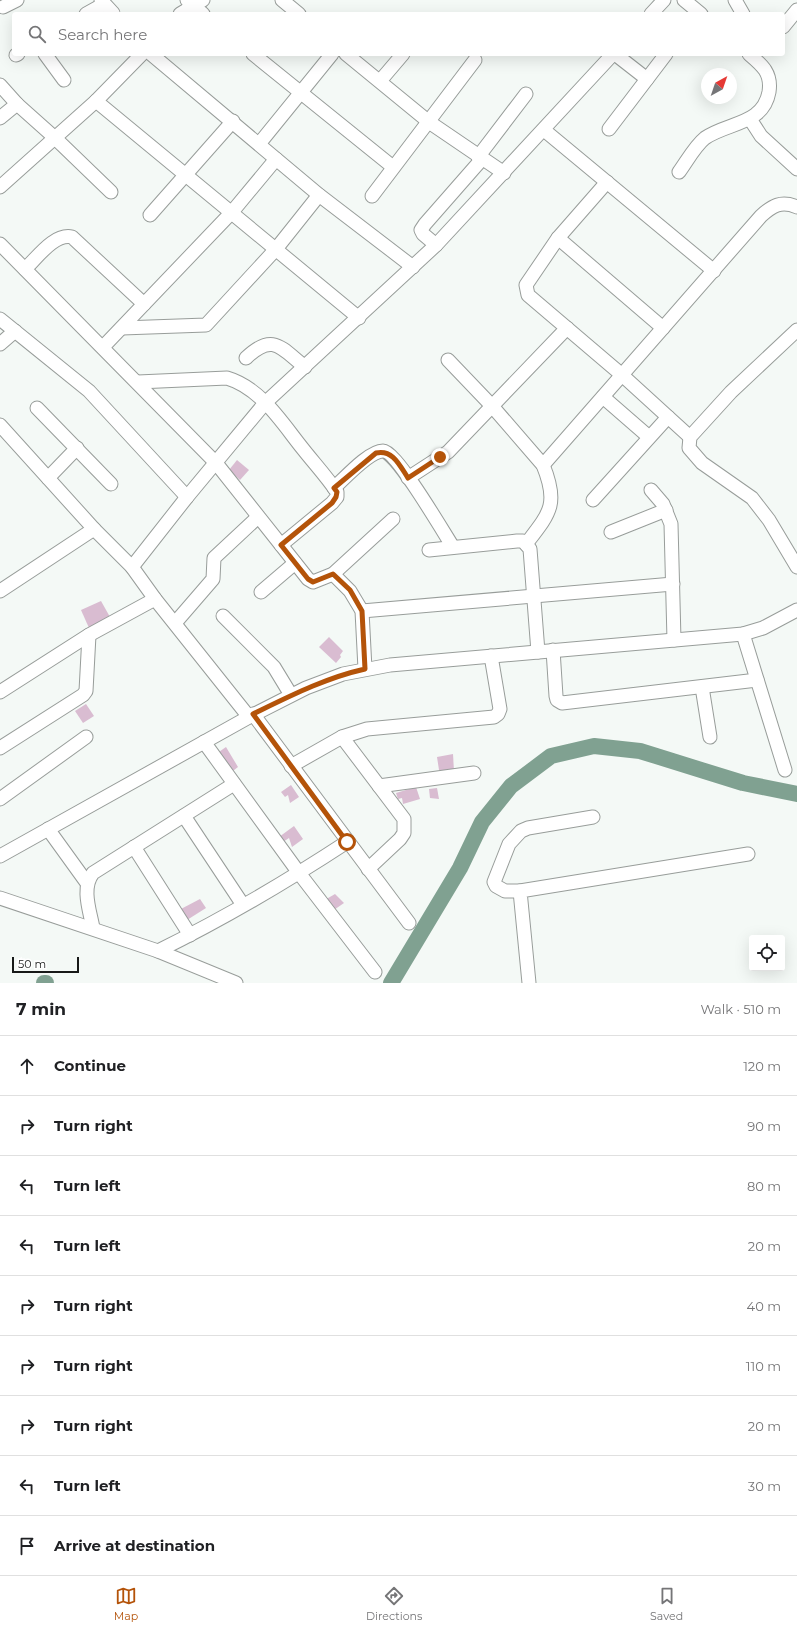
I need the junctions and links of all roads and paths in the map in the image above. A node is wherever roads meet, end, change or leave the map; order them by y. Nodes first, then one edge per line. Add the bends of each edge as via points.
1 (17, 0) edge
2 (282, 0) edge
3 (664, 0) edge
4 (684, 0) edge
5 (736, 0) edge
6 (194, 2) edge
7 (106, 6) edge
8 (3, 7) dead end
9 (797, 10) edge
10 (91, 12) edge
11 (182, 12) edge
12 (202, 12) edge
13 (297, 12) edge
14 (653, 12) edge
15 (699, 12) edge
16 (742, 12) edge
17 (785, 25) edge
18 (46, 56) edge
19 (140, 56) edge
20 (153, 56) edge
21 (255, 56) edge
22 (330, 56) edge
23 (348, 56) edge
24 (401, 56) edge
25 (612, 56) edge
26 (617, 56) edge
27 (664, 56) edge
28 (751, 56) edge
29 (475, 60) dead end
30 (647, 79) junction
31 (64, 80) dead end
32 (380, 82) junction
33 (0, 85) edge
34 (300, 92) junction
35 (526, 94) dead end
36 (96, 100) junction
37 (17, 104) junction
38 (0, 118) edge
39 (233, 122) junction
40 (429, 122) junction
41 (743, 122) junction
42 (608, 129) dead end
43 (544, 130) junction
44 (54, 137) junction
45 (259, 144) junction
46 (480, 158) junction
47 (276, 159) junction
48 (393, 167) junction
49 (797, 169) edge
50 (679, 172) dead end
51 (504, 173) junction
52 (187, 174) junction
53 (607, 182) junction
54 (0, 186) edge
55 (111, 192) dead end
56 (319, 195) junction
57 (372, 196) dead end
58 (797, 207) edge
59 (232, 212) junction
60 (150, 215) dead end
61 (558, 238) junction
62 (0, 244) edge
63 (436, 245) junction
64 (276, 249) junction
65 (413, 267) junction
66 (25, 269) junction
67 (714, 271) junction
68 (144, 304) junction
69 (359, 318) junction
70 (0, 319) edge
71 (122, 328) junction
72 (567, 328) junction
73 (663, 328) junction
74 (797, 330) edge
75 (15, 331) junction
76 (0, 344) edge
77 (103, 347) junction
78 (246, 358) dead end
79 (448, 360) dead end
80 (305, 367) junction
81 (622, 375) junction
82 (138, 382) junction
83 (603, 397) junction
84 (265, 403) junction
85 (492, 406) junction
86 (37, 408) dead end
87 (668, 417) junction
88 (0, 425) edge
89 (649, 437) junction
90 (690, 437) junction
91 (77, 448) junction
92 (216, 463) junction
93 (543, 465) junction
94 (48, 478) junction
95 (408, 478) junction
96 (111, 484) dead end
97 (334, 488) junction
98 (651, 490) dead end
99 (187, 497) junction
100 (593, 500) dead end
101 (666, 510) junction
102 (258, 517) junction
103 (393, 518) dead end
104 (94, 529) junction
105 (611, 532) dead end
106 (526, 544) junction
107 (281, 545) junction
108 (453, 547) junction
109 (428, 550) dead end
110 (296, 563) junction
111 (132, 567) junction
112 (797, 567) edge
113 (333, 574) junction
114 (673, 584) junction
115 (0, 591) edge
116 (261, 592) dead end
117 (534, 598) junction
118 (155, 599) junction
119 (797, 610) edge
120 (362, 611) junction
121 (223, 616) dead end
122 (175, 623) junction
123 (743, 634) junction
124 (89, 636) junction
125 (674, 640) junction
126 (553, 650) junction
127 (538, 652) junction
128 (492, 656) junction
129 (365, 669) junction
130 (757, 680) junction
131 (702, 687) junction
132 (0, 692) edge
133 (291, 695) junction
134 (251, 715) junction
135 (86, 737) dead end
136 (342, 737) junction
137 (710, 737) dead end
138 (204, 742) junction
139 (0, 748) edge
140 (291, 766) junction
141 (785, 770) dead end
142 (474, 773) dead end
143 (234, 784) junction
144 (379, 786) junction
145 (0, 799) edge
146 (184, 816) junction
147 (593, 816) dead end
148 (48, 829) junction
149 (347, 842) junction
150 (134, 847) junction
151 (748, 854) dead end
152 (0, 856) edge
153 (368, 869) junction
154 (299, 873) junction
155 (87, 883) junction
156 (520, 891) junction
157 (0, 898) edge
158 (243, 905) junction
159 (409, 923) dead end
160 (93, 928) junction
161 (190, 936) junction
162 (158, 951) junction
163 (375, 972) dead end
164 (236, 983) edge
165 (529, 983) edge

1 - 8 street
2 - 13 street
3 - 14 street
4 - 15 street
5 - 16 street
6 - 11 street
6 - 12 street
7 - 10 street
9 - 17 street
18 - 31 street
19 - 36 street
20 - 39 street
21 - 34 street
22 - 34 street
23 - 32 street
24 - 32 street
25 - 43 street
26 - 30 street
27 - 30 street
28 - 41 street via 769,74 769,88 760,111
29 - 40 street
30 - 42 street
32 - 40 street
33 - 37 street
34 - 45 street
34 - 48 street
35 - 46 street
36 - 44 street
36 - 52 street
37 - 38 street
37 - 44 street
39 - 45 street
39 - 52 street
40 - 46 street
40 - 48 street
41 - 49 street
41 - 50 street via 704,140
43 - 51 street
43 - 53 street
44 - 54 street
44 - 55 street
45 - 47 street
46 - 51 street
46 - 63 street via 424,224 421,230 423,234
47 - 56 street
47 - 59 street
48 - 57 street
51 - 63 street
52 - 59 street
52 - 60 street
53 - 61 street
53 - 67 street
56 - 64 street
56 - 65 street
58 - 67 street via 786,204 771,207
59 - 64 street
59 - 68 street
61 - 72 street via 526,285 528,295
61 - 73 street
62 - 66 street
63 - 65 street
64 - 69 street
64 - 71 street via 206,325
65 - 69 street
66 - 68 street via 57,239 64,235 72,237
66 - 77 street
67 - 73 street
68 - 71 street
69 - 80 street
70 - 75 street
71 - 77 street
72 - 81 street
72 - 85 street
73 - 81 street
74 - 90 street via 731,392
75 - 76 street
75 - 99 street via 89,391
77 - 82 street
78 - 80 street via 265,343 275,344
79 - 85 street
80 - 84 street
81 - 83 street
81 - 87 street
82 - 84 street via 227,378 246,387
82 - 92 street
83 - 89 street
83 - 93 street
84 - 92 street
84 - 97 street
85 - 93 street
85 - 95 street via 448,452
86 - 91 street
87 - 89 street
87 - 90 street
88 - 94 street
89 - 100 street
90 - 112 street via 689,448 693,454 752,498 760,507
91 - 94 street
91 - 96 street
92 - 99 street
92 - 102 street
93 - 106 street via 552,492 552,503 548,514
94 - 104 street
95 - 97 street via 395,459 383,451 369,457
95 - 108 street
97 - 107 street via 337,492 332,503
98 - 101 street
99 - 111 street
101 - 105 street
101 - 114 street via 671,524
102 - 107 street
102 - 122 street via 214,558 213,579
103 - 113 street
104 - 111 street
104 - 115 street
106 - 108 street via 517,541
106 - 117 street via 530,549
107 - 110 street
108 - 109 street
110 - 113 street via 313,582
110 - 116 street
111 - 118 street
113 - 120 street via 350,590
114 - 117 street
114 - 125 street
117 - 120 street
117 - 127 street
118 - 122 street
118 - 124 street
119 - 123 street via 763,628
120 - 129 street
121 - 133 street via 274,667
122 - 134 street
123 - 125 street
123 - 130 street
124 - 132 street
124 - 139 street via 86,690
125 - 126 street
126 - 127 street
126 - 131 street via 556,696 562,703
127 - 128 street
128 - 129 street via 390,664
128 - 136 street via 500,709 494,717 367,729
129 - 133 street via 343,674
130 - 131 street
130 - 141 street
131 - 137 street
133 - 134 street
134 - 138 street
134 - 140 street
135 - 145 street
136 - 140 street
136 - 144 street
138 - 143 street
138 - 148 street
140 - 149 street
142 - 144 street
143 - 146 street
143 - 154 street
144 - 153 street via 404,819 405,826 400,839
146 - 150 street
146 - 158 street
147 - 156 street via 528,828 514,837 494,882 505,891
148 - 152 street
148 - 155 street
149 - 153 street
149 - 154 street
150 - 155 street via 92,873
150 - 161 street
151 - 156 street
153 - 159 street
154 - 158 street
154 - 163 street
155 - 160 street via 86,891
156 - 165 street
157 - 160 street
158 - 161 street
160 - 162 street
161 - 162 street
162 - 164 street

